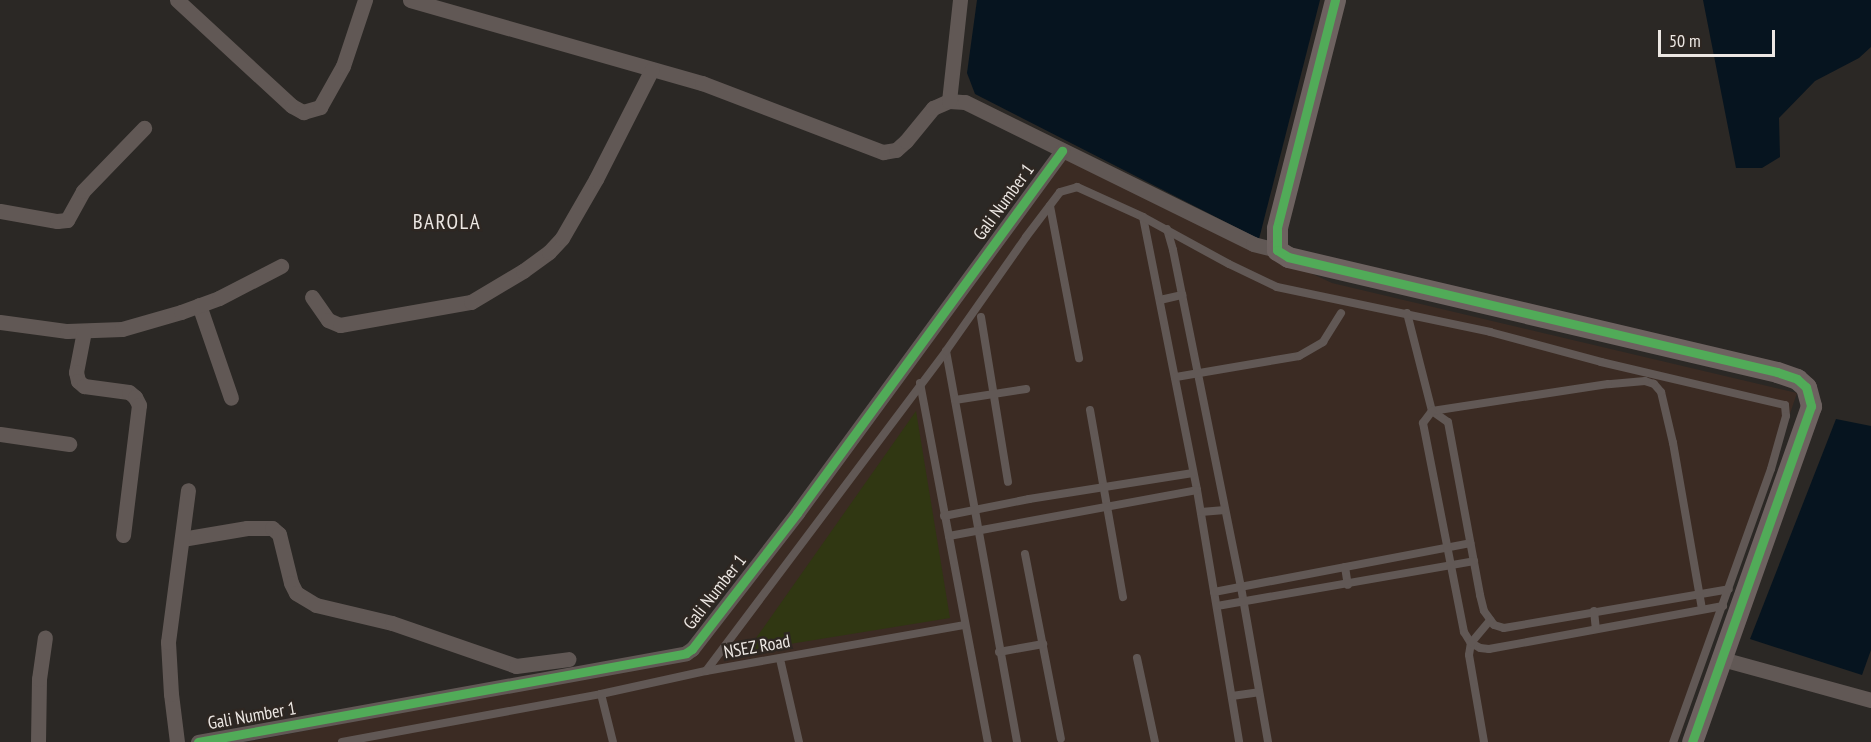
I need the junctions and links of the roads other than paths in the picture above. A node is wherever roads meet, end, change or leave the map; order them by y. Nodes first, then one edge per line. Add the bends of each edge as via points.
1 (177, 0) edge
2 (365, 0) edge
3 (410, 0) edge
4 (960, 0) edge
5 (1335, 0) edge
6 (652, 69) junction
7 (949, 101) junction
8 (144, 128) dead end
9 (1062, 151) junction
10 (1050, 206) junction
11 (0, 211) edge
12 (1143, 217) junction
13 (1167, 229) junction
14 (1277, 250) junction
15 (281, 266) dead end
16 (1182, 295) junction
17 (312, 297) dead end
18 (1160, 300) junction
19 (199, 305) junction
20 (1341, 313) dead end
21 (1407, 313) junction
22 (981, 317) dead end
23 (0, 322) edge
24 (84, 331) junction
25 (946, 351) junction
26 (1079, 358) dead end
27 (1197, 374) junction
28 (1176, 377) junction
29 (920, 383) junction
30 (1026, 389) dead end
31 (993, 395) junction
32 (231, 399) dead end
33 (955, 400) junction
34 (1090, 410) dead end
35 (1432, 411) junction
36 (0, 434) edge
37 (69, 444) dead end
38 (1193, 473) junction
39 (1008, 482) dead end
40 (1105, 487) junction
41 (188, 490) dead end
42 (1197, 490) junction
43 (1108, 504) junction
44 (973, 510) junction
45 (1225, 510) junction
46 (1201, 512) junction
47 (944, 516) junction
48 (978, 529) junction
49 (123, 536) dead end
50 (949, 536) junction
51 (182, 539) junction
52 (1470, 543) junction
53 (1449, 547) junction
54 (1025, 554) dead end
55 (1474, 561) junction
56 (1451, 565) junction
57 (1345, 567) junction
58 (1348, 585) junction
59 (1241, 587) junction
60 (1729, 589) junction
61 (1214, 592) junction
62 (1700, 594) junction
63 (1123, 597) dead end
64 (1243, 602) junction
65 (1217, 606) junction
66 (1723, 606) junction
67 (1702, 609) junction
68 (1594, 611) junction
69 (1490, 620) junction
70 (965, 625) junction
71 (1596, 629) junction
72 (45, 637) dead end
73 (1471, 643) junction
74 (1043, 644) junction
75 (999, 652) junction
76 (1137, 658) dead end
77 (569, 659) dead end
78 (780, 659) junction
79 (1722, 659) junction
80 (706, 671) junction
81 (1259, 692) junction
82 (601, 694) junction
83 (1232, 696) junction
84 (1871, 700) edge
85 (378, 739) edge
86 (1061, 740) dead end
87 (38, 742) edge
88 (177, 742) edge
89 (198, 742) edge
90 (342, 742) edge
91 (613, 742) edge
92 (799, 742) edge
93 (988, 742) edge
94 (1017, 742) edge
95 (1155, 742) edge
96 (1239, 742) edge
97 (1268, 742) edge
98 (1484, 742) edge
99 (1673, 742) edge
100 (1692, 742) edge

1 - 2 street via 303,112 320,107 337,76
3 - 6 street
4 - 7 street
5 - 14 street via 1277,228
6 - 7 street via 702,83 883,152 896,150 933,108
6 - 17 street via 562,237 523,271 471,302 340,325 328,320
7 - 9 street via 964,102
8 - 11 street via 88,185 67,220
9 - 14 street via 1253,244
9 - 89 street, Gali Number 1 via 797,513 692,649
10 - 12 lane via 1060,192 1077,187
10 - 25 lane
10 - 26 lane
12 - 13 lane
12 - 18 lane
13 - 16 lane
13 - 21 lane via 1277,287
14 - 79 street via 1288,257 1797,379 1806,387 1811,406
15 - 19 street
16 - 18 lane
16 - 27 lane
18 - 28 lane
19 - 24 street via 122,329
19 - 32 street
20 - 27 lane via 1323,342 1306,353
21 - 35 lane
21 - 60 lane via 1785,405 1786,416 1771,469
22 - 31 lane
23 - 24 street
24 - 49 street via 75,372 78,381 84,386 129,392 139,405
25 - 29 lane
25 - 33 lane
27 - 28 lane
27 - 45 lane
28 - 38 lane
29 - 47 lane
29 - 80 lane
30 - 31 lane
31 - 33 lane
31 - 39 lane
33 - 44 lane
34 - 40 lane
35 - 52 lane via 1448,422
35 - 53 lane via 1423,423
35 - 62 lane via 1608,384 1654,384 1661,392 1673,443
36 - 37 street
38 - 40 lane
38 - 42 lane
40 - 43 lane
40 - 44 lane
41 - 51 street
42 - 43 lane
42 - 46 lane
43 - 48 lane
43 - 63 lane
44 - 47 lane
44 - 48 lane
45 - 46 lane
45 - 59 lane
46 - 61 lane
47 - 50 lane
48 - 50 lane
48 - 75 lane
50 - 70 lane
51 - 77 street via 255,527 272,528 279,534 296,592 316,605 392,623 516,666
51 - 88 street via 168,642
52 - 53 lane
52 - 55 lane
53 - 56 lane
53 - 57 lane
54 - 74 lane
55 - 56 lane
55 - 69 lane via 1484,611
56 - 58 lane
56 - 73 lane via 1464,632
57 - 58 lane
57 - 59 lane
58 - 64 lane
59 - 61 lane
59 - 64 lane
60 - 62 lane
60 - 66 lane
61 - 65 lane
62 - 67 lane
62 - 68 lane
64 - 65 lane
64 - 81 lane
65 - 83 lane
66 - 67 lane
66 - 99 lane
67 - 71 lane
68 - 69 lane via 1504,628 1494,626
68 - 71 lane
69 - 73 lane
70 - 78 lane, NSEZ Road
70 - 93 lane
71 - 73 lane via 1490,649
72 - 87 street via 39,679
73 - 98 lane via 1470,669
74 - 75 lane
74 - 86 lane
75 - 94 lane
76 - 95 lane
78 - 80 lane, NSEZ Road
78 - 92 lane
79 - 84 street
79 - 100 street
80 - 82 lane, NSEZ Road
81 - 83 lane
81 - 97 lane
82 - 85 lane, NSEZ Road
82 - 91 lane
83 - 96 lane
85 - 90 lane, NSEZ Road

